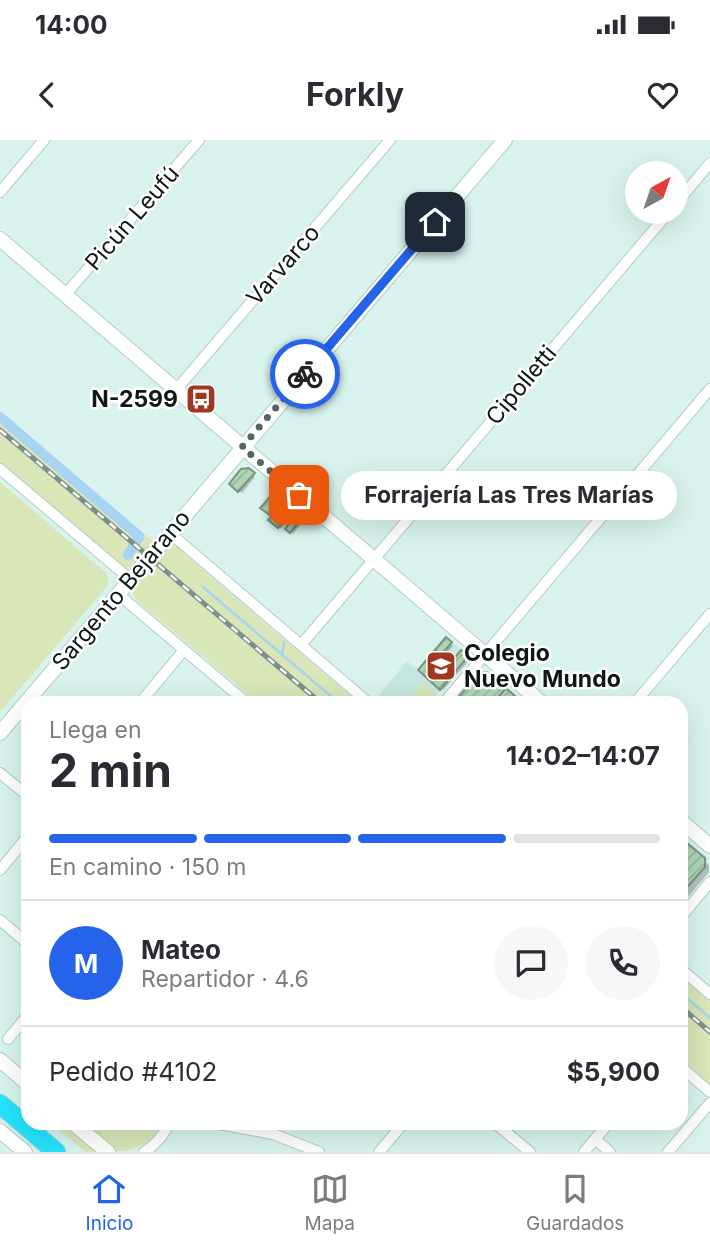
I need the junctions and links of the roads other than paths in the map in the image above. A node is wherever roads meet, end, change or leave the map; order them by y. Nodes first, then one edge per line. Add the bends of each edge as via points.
1 (44, 140) edge
2 (199, 140) edge
3 (390, 140) edge
4 (505, 140) edge
5 (710, 163) edge
6 (688, 190) edge
7 (0, 192) edge
8 (659, 224) edge
9 (0, 239) edge
10 (65, 295) junction
11 (710, 389) edge
12 (176, 390) junction
13 (242, 447) junction
14 (0, 469) edge
15 (170, 533) junction
16 (373, 559) junction
17 (130, 579) junction
18 (118, 594) junction
19 (710, 614) edge
20 (301, 645) junction
21 (184, 649) junction
22 (485, 654) junction
23 (31, 696) edge
24 (146, 696) edge
25 (239, 696) edge
26 (361, 696) edge
27 (450, 696) edge
28 (534, 696) edge
29 (641, 696) edge
30 (21, 708) edge
31 (0, 733) edge
32 (0, 773) edge
33 (21, 790) edge
34 (688, 827) edge
35 (21, 844) edge
36 (710, 846) edge
37 (0, 870) edge
38 (710, 882) edge
39 (688, 909) edge
40 (0, 920) edge
41 (21, 938) edge
42 (688, 975) edge
43 (710, 994) edge
44 (21, 1023) edge
45 (8, 1039) dead end
46 (0, 1060) edge
47 (688, 1074) edge
48 (21, 1078) edge
49 (0, 1090) edge
50 (710, 1092) edge
51 (0, 1104) edge
52 (21, 1108) edge
53 (708, 1109) edge
54 (21, 1122) edge
55 (30, 1130) edge
56 (46, 1130) edge
57 (81, 1130) edge
58 (165, 1130) edge
59 (259, 1130) edge
60 (398, 1130) edge
61 (503, 1130) edge
62 (603, 1130) edge
63 (0, 1131) edge
64 (595, 1139) junction
65 (25, 1152) edge
66 (56, 1152) edge
67 (72, 1152) edge
68 (107, 1152) edge
69 (144, 1152) edge
70 (319, 1152) edge
71 (379, 1152) edge
72 (530, 1152) edge
73 (584, 1152) edge
74 (610, 1152) edge
75 (668, 1152) edge

1 - 7 street
2 - 10 street, Picún Leufú
3 - 12 street, Varvarco
4 - 13 main road, Sargento Bejarano
5 - 6 street
8 - 16 street, Cipolletti
9 - 10 main road
10 - 12 main road
11 - 22 street
12 - 13 main road
13 - 15 main road, Sargento Bejarano
13 - 16 main road
14 - 17 street
15 - 17 main road, Sargento Bejarano
15 - 20 street
16 - 20 street, Cipolletti
16 - 22 main road
17 - 18 main road, Sargento Bejarano
18 - 21 street
18 - 23 main road, Sargento Bejarano
19 - 29 street
20 - 26 street
21 - 24 street
21 - 25 street
22 - 27 street
22 - 28 main road
30 - 31 main road, Sargento Bejarano
32 - 33 street
34 - 36 main road
35 - 37 street
38 - 39 street
40 - 41 street
42 - 43 street
44 - 45 street
46 - 48 main road
47 - 50 street
49 - 52 highway
51 - 54 highway
53 - 75 street
55 - 66 highway
56 - 67 highway
57 - 68 main road
58 - 69 street
59 - 70 street
60 - 71 street
61 - 72 street
62 - 64 street
63 - 65 main road
64 - 73 street
64 - 74 street

